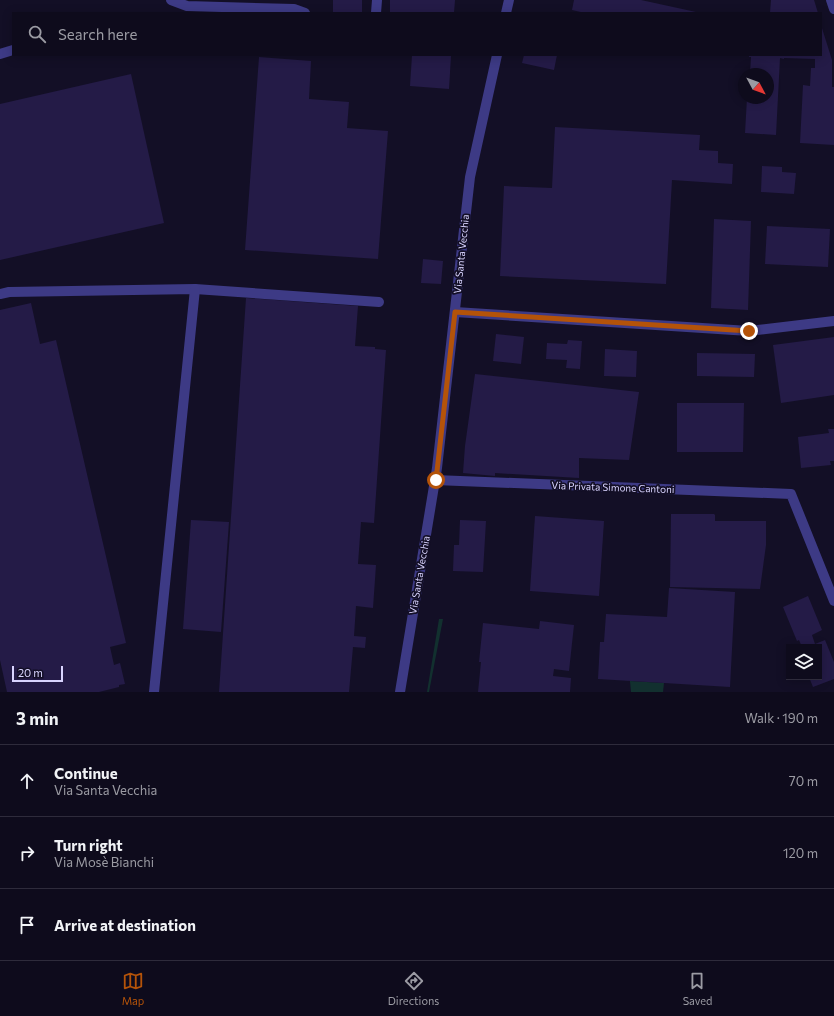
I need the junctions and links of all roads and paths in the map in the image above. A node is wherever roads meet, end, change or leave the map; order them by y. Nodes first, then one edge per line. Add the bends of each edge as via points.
1 (171, 0) edge
2 (377, 0) edge
3 (509, 0) edge
4 (831, 0) edge
5 (834, 9) edge
6 (302, 12) edge
7 (376, 12) edge
8 (506, 12) edge
9 (12, 50) edge
10 (0, 54) edge
11 (497, 56) edge
12 (195, 289) junction
13 (0, 294) edge
14 (379, 302) dead end
15 (455, 312) junction
16 (834, 321) edge
17 (436, 480) junction
18 (834, 601) edge
19 (154, 692) edge
20 (400, 692) edge

1 - 6 street via 187,6 294,9
2 - 7 street
3 - 8 street
4 - 5 street
9 - 10 street
11 - 15 street, Via Santa Vecchia via 470,177
12 - 13 street
12 - 14 street
12 - 19 street
15 - 16 street via 749,331
15 - 17 street, Via Santa Vecchia
17 - 18 street, Via Privata Simone Cantoni via 791,494
17 - 20 street, Via Santa Vecchia

